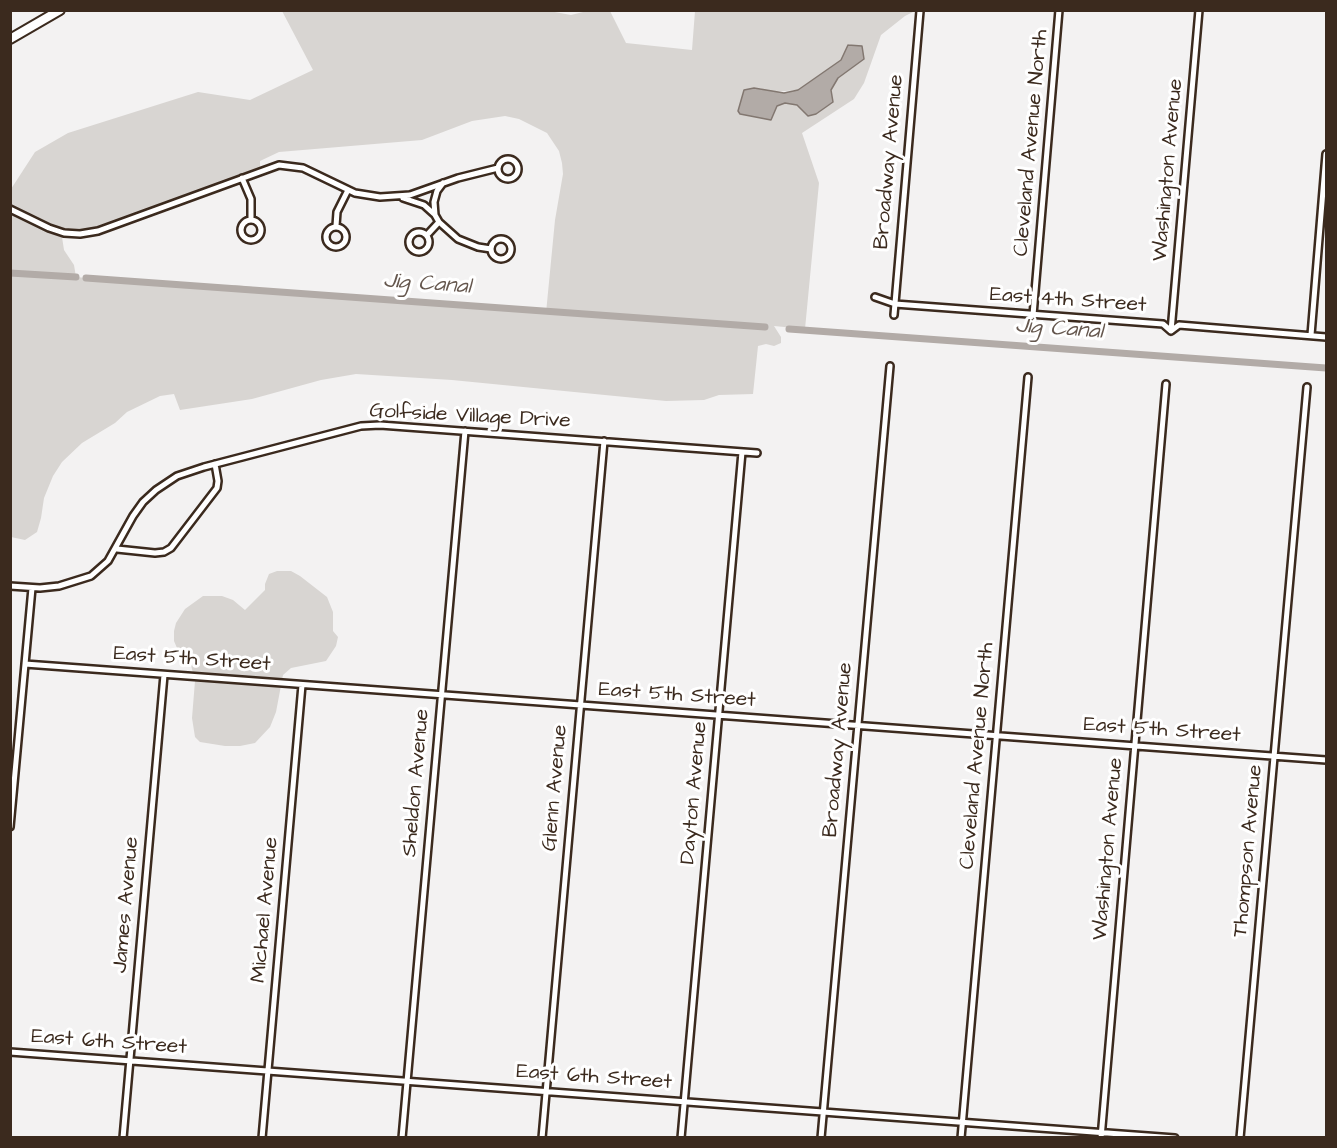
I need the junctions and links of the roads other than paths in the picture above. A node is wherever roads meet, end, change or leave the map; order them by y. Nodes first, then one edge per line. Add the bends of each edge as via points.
1 (60, 10) edge
2 (1059, 10) edge
3 (1199, 10) edge
4 (920, 11) edge
5 (12, 36) edge
6 (1326, 154) edge
7 (498, 168) dead end
8 (242, 178) junction
9 (447, 181) junction
10 (348, 190) junction
11 (398, 197) junction
12 (10, 208) edge
13 (435, 215) junction
14 (251, 220) dead end
15 (439, 222) junction
16 (336, 226) dead end
17 (427, 235) dead end
18 (491, 249) dead end
19 (875, 297) dead end
20 (895, 304) junction
21 (894, 315) dead end
22 (1033, 315) junction
23 (1171, 332) junction
24 (1311, 336) junction
25 (1326, 337) edge
26 (890, 366) dead end
27 (1028, 377) dead end
28 (1166, 384) dead end
29 (1307, 387) dead end
30 (465, 431) junction
31 (604, 441) junction
32 (742, 452) junction
33 (757, 453) dead end
34 (215, 464) junction
35 (117, 549) junction
36 (10, 586) edge
37 (32, 588) junction
38 (25, 664) junction
39 (164, 675) junction
40 (302, 685) junction
41 (442, 695) junction
42 (580, 705) junction
43 (719, 716) junction
44 (857, 725) junction
45 (996, 736) junction
46 (1135, 746) junction
47 (1274, 756) junction
48 (1326, 760) edge
49 (10, 827) edge
50 (10, 1052) edge
51 (130, 1060) junction
52 (268, 1071) junction
53 (407, 1081) junction
54 (546, 1091) junction
55 (684, 1102) junction
56 (823, 1111) junction
57 (962, 1121) junction
58 (1101, 1135) edge
59 (123, 1137) edge
60 (262, 1137) edge
61 (402, 1137) edge
62 (542, 1137) edge
63 (681, 1137) edge
64 (821, 1137) edge
65 (961, 1137) edge
66 (1175, 1137) edge
67 (1240, 1137) edge

1 - 5 main road
2 - 22 street, Cleveland Avenue North
3 - 23 street, Washington Avenue
4 - 20 street, Broadway Avenue
6 - 24 street
7 - 9 street
8 - 10 street via 288,165
8 - 12 street via 89,233 57,231
8 - 14 street via 251,199
9 - 11 street
9 - 13 street via 435,196
10 - 11 street
10 - 16 street
11 - 13 street via 424,205
13 - 15 street
15 - 17 street
15 - 18 street via 458,239
19 - 20 street, East 4th Street
20 - 21 street, Broadway Avenue
20 - 22 street, East 4th Street
22 - 23 street, East 4th Street via 1163,324
23 - 24 street, East 4th Street via 1179,326
24 - 25 street, East 4th Street
26 - 44 street, Broadway Avenue
27 - 45 street, Cleveland Avenue North
28 - 46 street, Washington Avenue
29 - 47 street, Thompson Avenue
30 - 31 street, Golfside Village Drive
30 - 34 street, Golfside Village Drive via 361,426
30 - 41 street, Sheldon Avenue
31 - 32 street, Golfside Village Drive
31 - 42 street, Glenn Avenue
32 - 33 street, Golfside Village Drive
32 - 43 street, Dayton Avenue
34 - 35 street, Golfside Village Drive via 177,476 156,490 133,516
34 - 35 street via 216,488 171,548 155,553
35 - 37 street, Golfside Village Drive via 103,567 85,579
36 - 37 street, Golfside Village Drive
37 - 38 street
38 - 39 street, East 5th Street
38 - 49 street
39 - 40 street, East 5th Street
39 - 51 street, James Avenue
40 - 41 street, East 5th Street
40 - 52 street, Michael Avenue
41 - 42 street, East 5th Street
41 - 53 street, Sheldon Avenue
42 - 43 street, East 5th Street
42 - 54 street, Glenn Avenue
43 - 44 street, East 5th Street
43 - 55 street, Dayton Avenue
44 - 45 street, East 5th Street
44 - 56 street, Broadway Avenue
45 - 46 street, East 5th Street
45 - 57 street, Cleveland Avenue North
46 - 47 street, East 5th Street
46 - 58 street, Washington Avenue
47 - 48 street, East 5th Street
47 - 67 street, Thompson Avenue
50 - 51 street, East 6th Street
51 - 52 street, East 6th Street
51 - 59 street, James Avenue
52 - 53 street, East 6th Street
52 - 60 street, Michael Avenue
53 - 54 street, East 6th Street
53 - 61 street, Sheldon Avenue
54 - 55 street, East 6th Street
54 - 62 street, Glenn Avenue
55 - 56 street, East 6th Street
55 - 63 street, Dayton Avenue
56 - 57 street, East 6th Street
56 - 64 street, Broadway Avenue
57 - 58 street, East 6th Street
57 - 65 street, Cleveland Avenue North
58 - 66 street, East 6th Street

